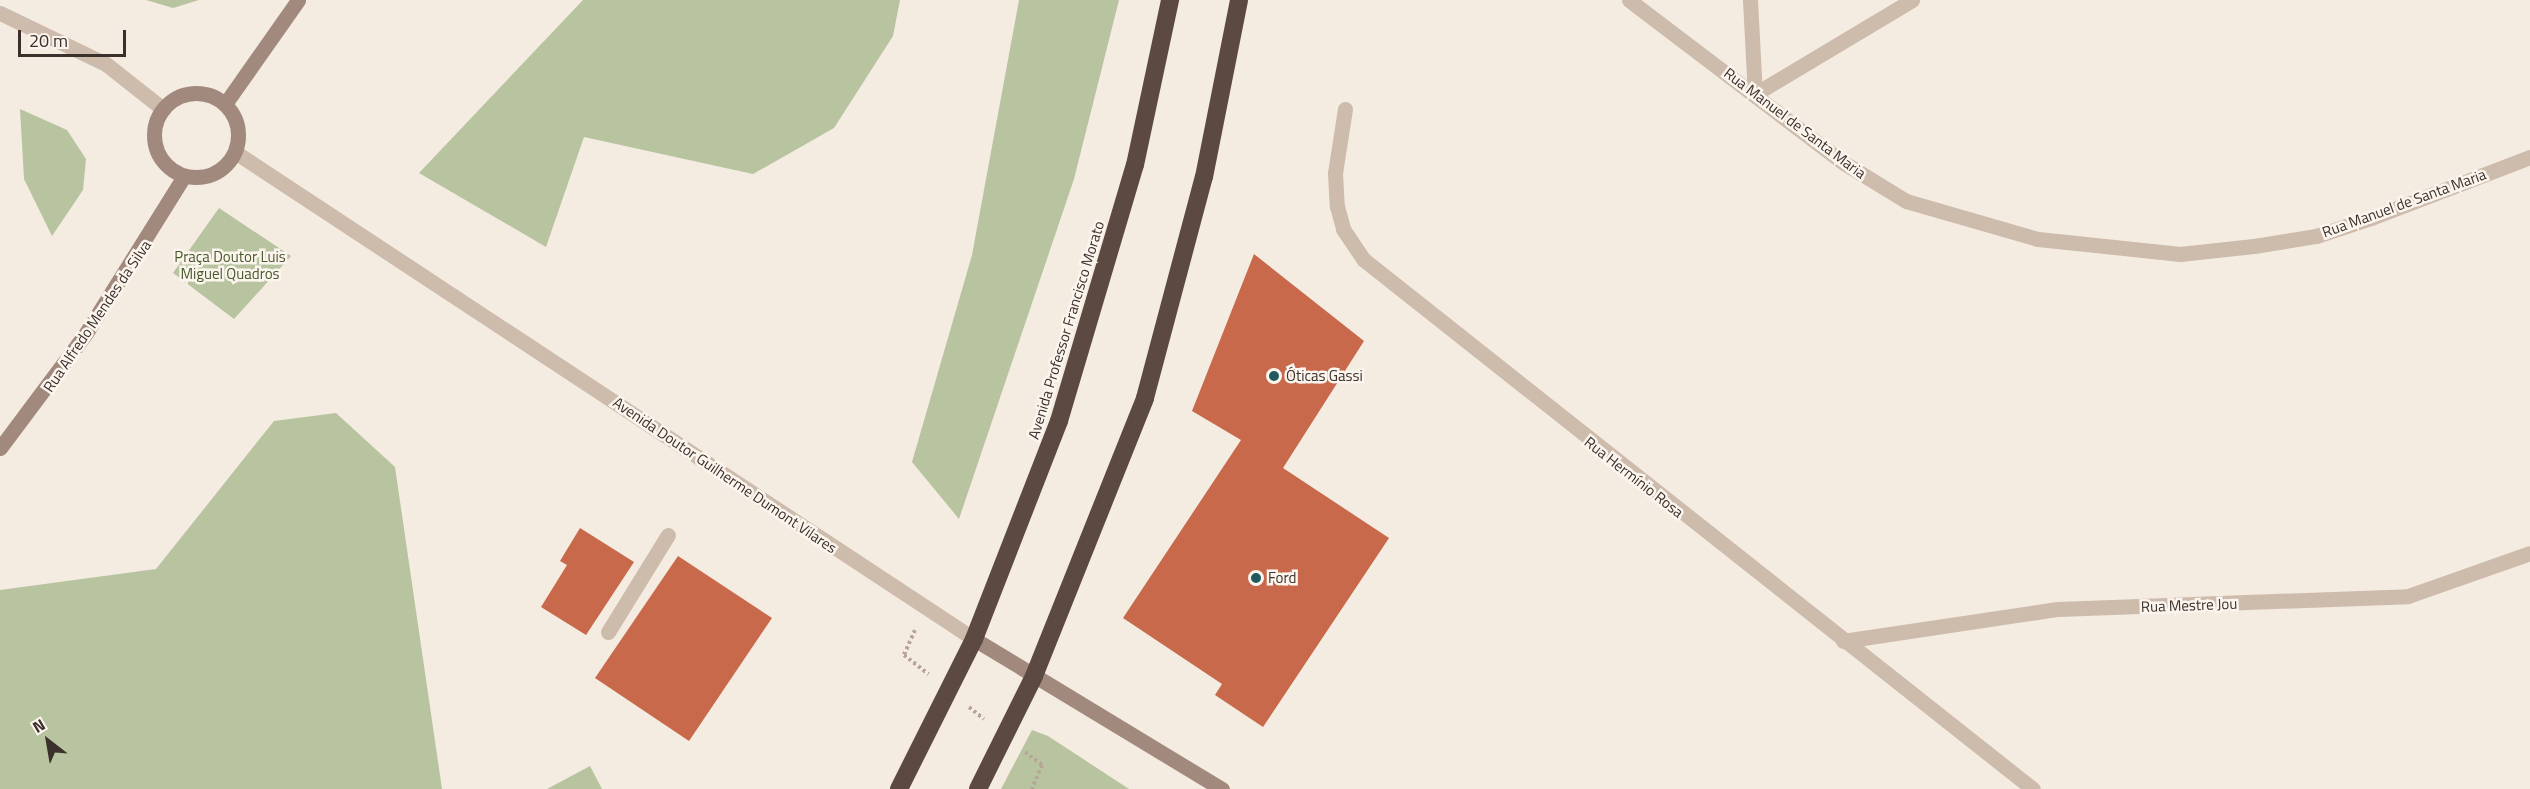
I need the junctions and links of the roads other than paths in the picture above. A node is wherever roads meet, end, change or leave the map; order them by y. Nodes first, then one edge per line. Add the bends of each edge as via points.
1 (298, 0) edge
2 (1170, 0) edge
3 (1239, 0) edge
4 (1629, 0) edge
5 (1750, 0) edge
6 (1912, 0) edge
7 (0, 13) edge
8 (1755, 94) junction
9 (225, 104) junction
10 (163, 109) junction
11 (1346, 109) dead end
12 (235, 152) junction
13 (2530, 157) edge
14 (184, 176) junction
15 (0, 448) edge
16 (668, 535) dead end
17 (2530, 554) edge
18 (608, 632) dead end
19 (974, 639) junction
20 (1843, 641) junction
21 (1034, 676) junction
22 (899, 789) edge
23 (978, 789) edge
24 (1222, 789) edge
25 (2032, 789) edge

1 - 9 street
2 - 19 highway, Avenida Professor Francisco Morato via 1135,165 1059,421
3 - 21 highway via 1204,177 1145,398
4 - 8 street, Rua Manuel de Santa Maria
5 - 8 street
6 - 8 street
7 - 10 street via 106,64
8 - 13 street, Rua Manuel de Santa Maria via 1844,163 1906,201 1974,224 2096,248 2180,254 2316,236
9 - 10 street via 193,94
9 - 12 street via 239,131
10 - 14 street via 156,121 156,148 172,170
11 - 20 street, Rua Hermínio Rosa via 1335,173 1337,206 1343,229 1363,259
12 - 14 street via 214,173
12 - 19 street, Avenida Doutor Guilherme Dumont Vilares
14 - 15 street, Rua Alfredo Mendes da Silva via 93,324
16 - 18 street
17 - 20 street, Rua Mestre Jou via 2408,596 2058,609
19 - 21 street, Avenida Doutor Guilherme Dumont Vilares
19 - 22 highway, Avenida Professor Francisco Morato
20 - 25 street, Rua Hermínio Rosa
21 - 23 highway
21 - 24 street, Avenida Doutor Guilherme Dumont Vilares

